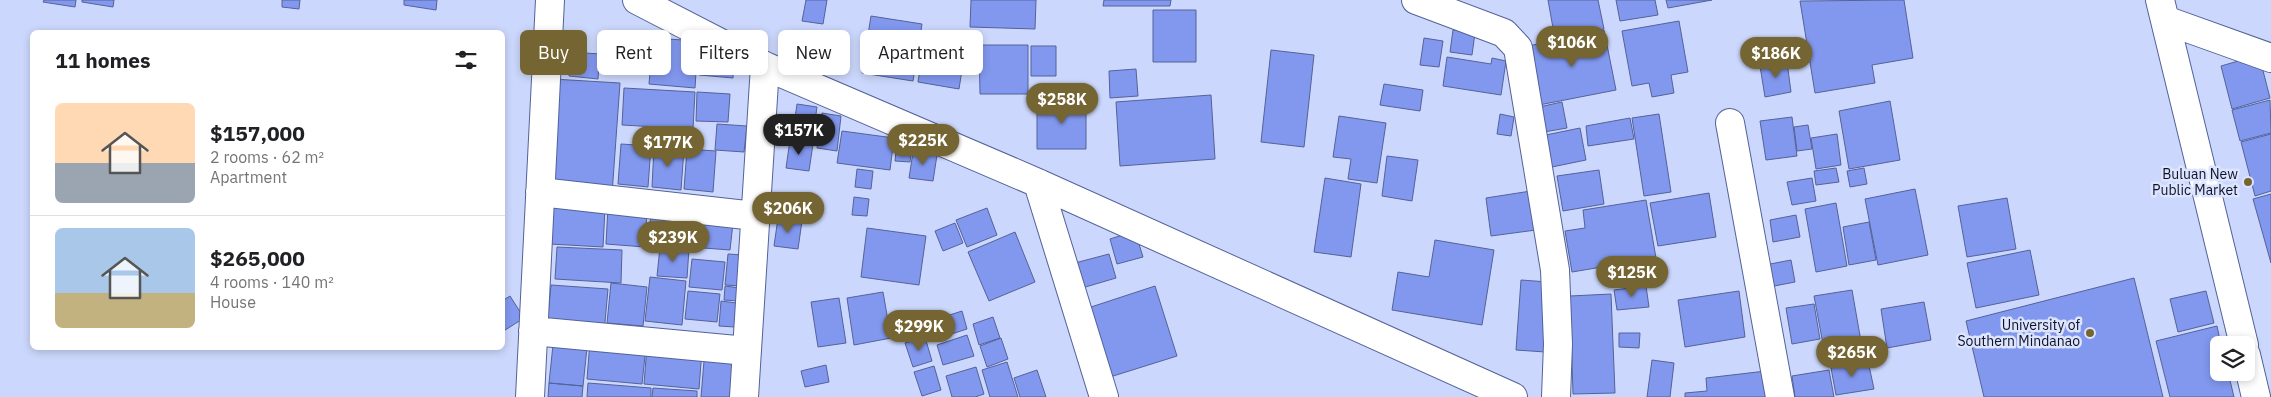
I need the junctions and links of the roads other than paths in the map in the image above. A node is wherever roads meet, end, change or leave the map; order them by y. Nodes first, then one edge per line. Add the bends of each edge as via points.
1 (550, 0) edge
2 (637, 0) edge
3 (1416, 0) edge
4 (2163, 10) edge
5 (695, 30) edge
6 (2271, 58) edge
7 (768, 67) edge
8 (764, 75) edge
9 (1730, 123) dead end
10 (1038, 183) junction
11 (540, 192) junction
12 (755, 216) junction
13 (533, 331) junction
14 (2242, 336) edge
15 (747, 351) junction
16 (2252, 381) edge
17 (530, 397) edge
18 (744, 397) edge
19 (1104, 397) edge
20 (1511, 397) edge
21 (1556, 397) edge
22 (1780, 397) edge
23 (2256, 397) edge

1 - 11 street
2 - 5 street
3 - 21 street via 1504,33 1518,48 1555,270
4 - 6 street
4 - 14 street
7 - 10 street
8 - 12 street
9 - 22 street
10 - 19 street
10 - 20 street
11 - 12 street
11 - 13 street
12 - 15 street
13 - 15 street
13 - 17 street
15 - 18 street
16 - 23 street

